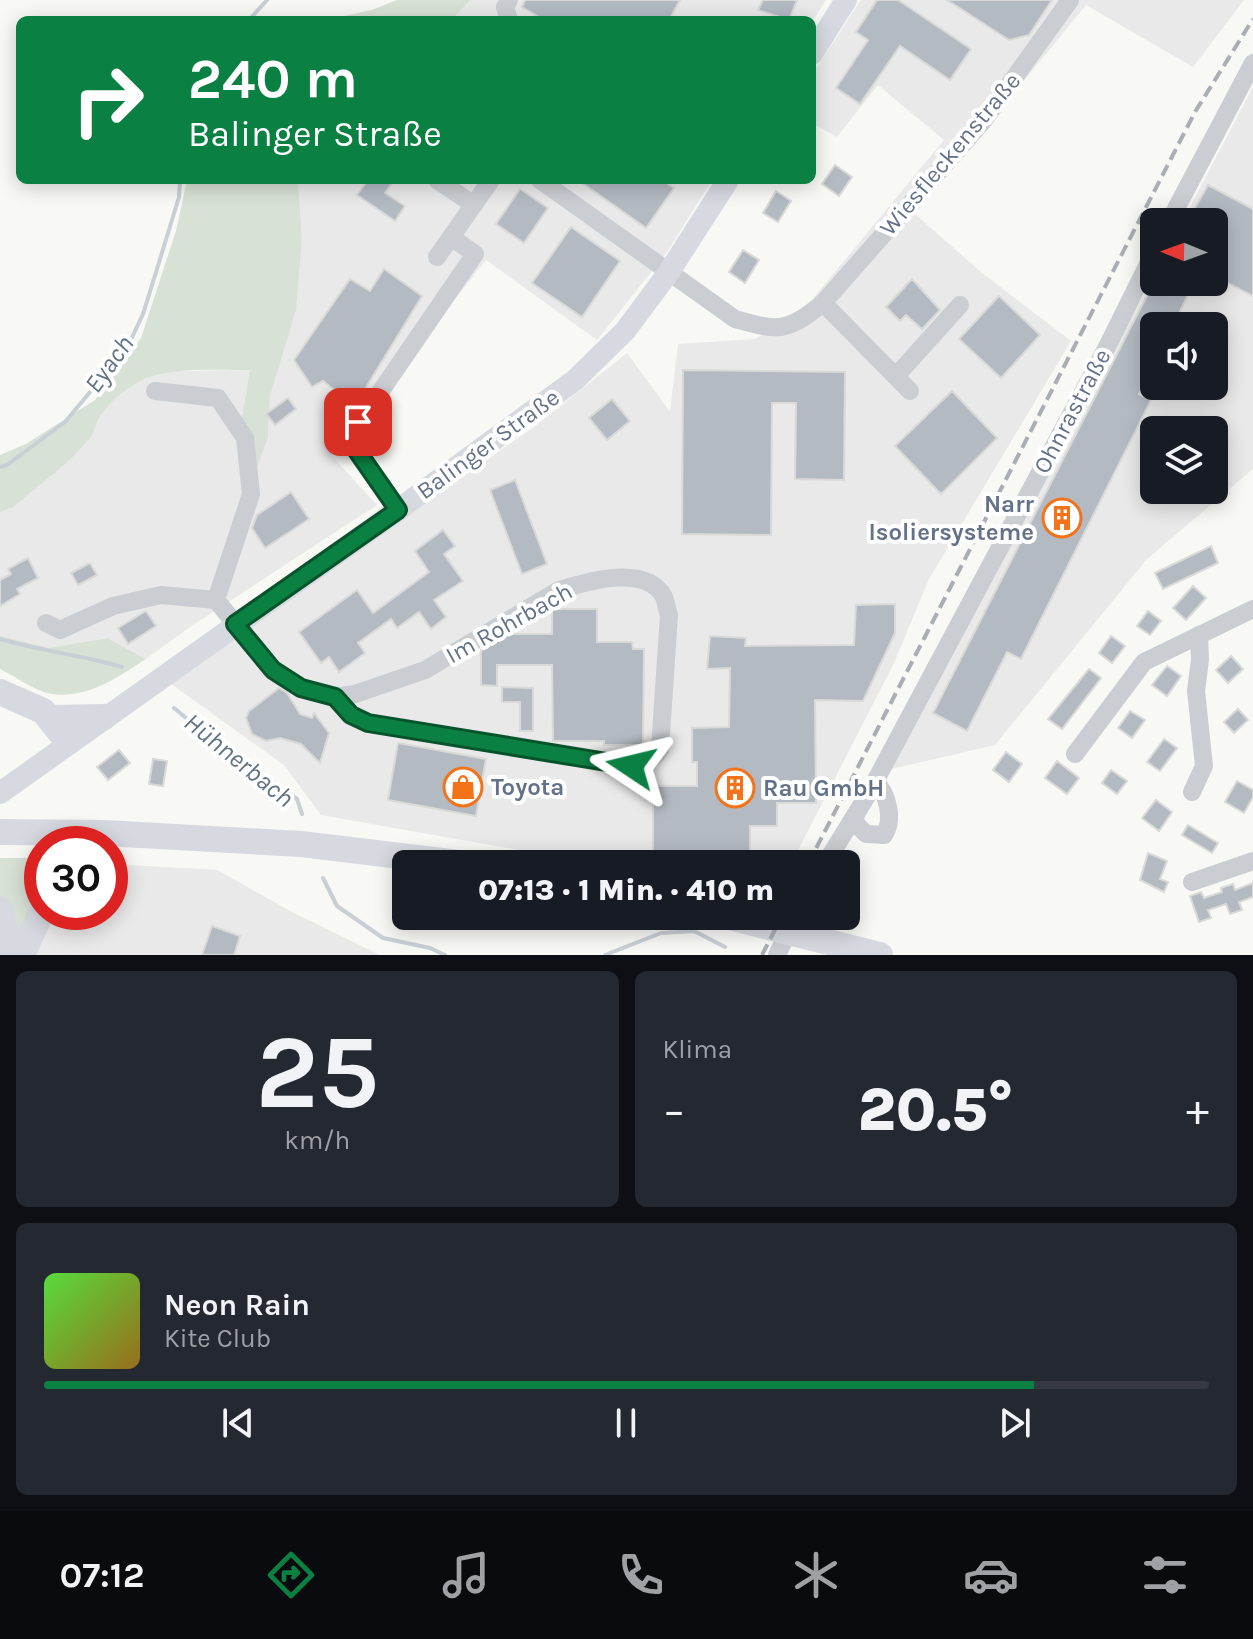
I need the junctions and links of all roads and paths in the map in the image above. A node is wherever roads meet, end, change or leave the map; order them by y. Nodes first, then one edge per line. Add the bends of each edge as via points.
1 (846, 0) edge
2 (1070, 0) edge
3 (816, 48) edge
4 (1253, 63) edge
5 (443, 184) edge
6 (488, 184) edge
7 (546, 184) edge
8 (725, 184) edge
9 (474, 205) junction
10 (1176, 208) edge
11 (451, 237) junction
12 (437, 257) dead end
13 (669, 272) junction
14 (1140, 280) edge
15 (823, 303) junction
16 (960, 305) dead end
17 (896, 376) junction
18 (155, 391) dead end
19 (910, 391) dead end
20 (398, 510) junction
21 (216, 600) junction
22 (1253, 609) edge
23 (46, 623) dead end
24 (235, 624) junction
25 (1199, 635) junction
26 (6, 695) edge
27 (335, 697) junction
28 (104, 717) junction
29 (51, 718) junction
30 (62, 746) junction
31 (1075, 754) dead end
32 (875, 781) junction
33 (1192, 792) dead end
34 (0, 793) edge
35 (855, 815) junction
36 (0, 832) edge
37 (24, 847) edge
38 (0, 848) edge
39 (834, 850) edge
40 (128, 852) edge
41 (392, 855) edge
42 (1253, 861) edge
43 (392, 869) edge
44 (1192, 882) dead end
45 (0, 909) edge
46 (33, 930) edge
47 (781, 930) edge
48 (789, 930) edge
49 (778, 952) edge
50 (8, 955) edge
51 (22, 955) edge
52 (880, 955) edge

1 - 3 main road
2 - 15 street, Wiesfleckenstraße via 984,120
4 - 10 street
5 - 9 street
6 - 9 street
7 - 13 street, Wiesfleckenstraße
8 - 13 main road, Balinger Straße
9 - 11 street
11 - 12 street
11 - 20 street via 475,254 352,433 357,451
13 - 15 street, Wiesfleckenstraße via 735,319 773,329 801,321
13 - 20 main road, Balinger Straße via 625,331 575,380
14 - 32 street, Ohnrastraße
15 - 17 street
16 - 17 street
17 - 19 street
18 - 21 street via 218,398 245,438 251,494
20 - 24 main road, Balinger Straße
21 - 23 street via 161,595 113,606 60,630
21 - 24 street, Im Rohrbach
22 - 25 street
24 - 27 street, Im Rohrbach via 273,670 301,688
24 - 28 main road, Balinger Straße
25 - 31 street via 1144,662
25 - 33 street via 1196,691 1204,766
26 - 29 highway
26 - 30 highway
27 - 27 street, Im Rohrbach via 425,670 559,590 578,584 634,578 663,595 669,615 660,749 644,764 368,723 351,715
28 - 29 highway
28 - 30 main road, Balinger Straße
29 - 30 highway
30 - 34 main road, Balinger Straße
32 - 35 street, Ohnrastraße
32 - 35 street via 884,793 889,828 884,835 866,834
35 - 39 street, Ohnrastraße
36 - 41 highway via 301,844
37 - 38 highway
40 - 43 highway
42 - 44 street
45 - 50 highway
46 - 51 highway
47 - 52 highway
48 - 49 street

